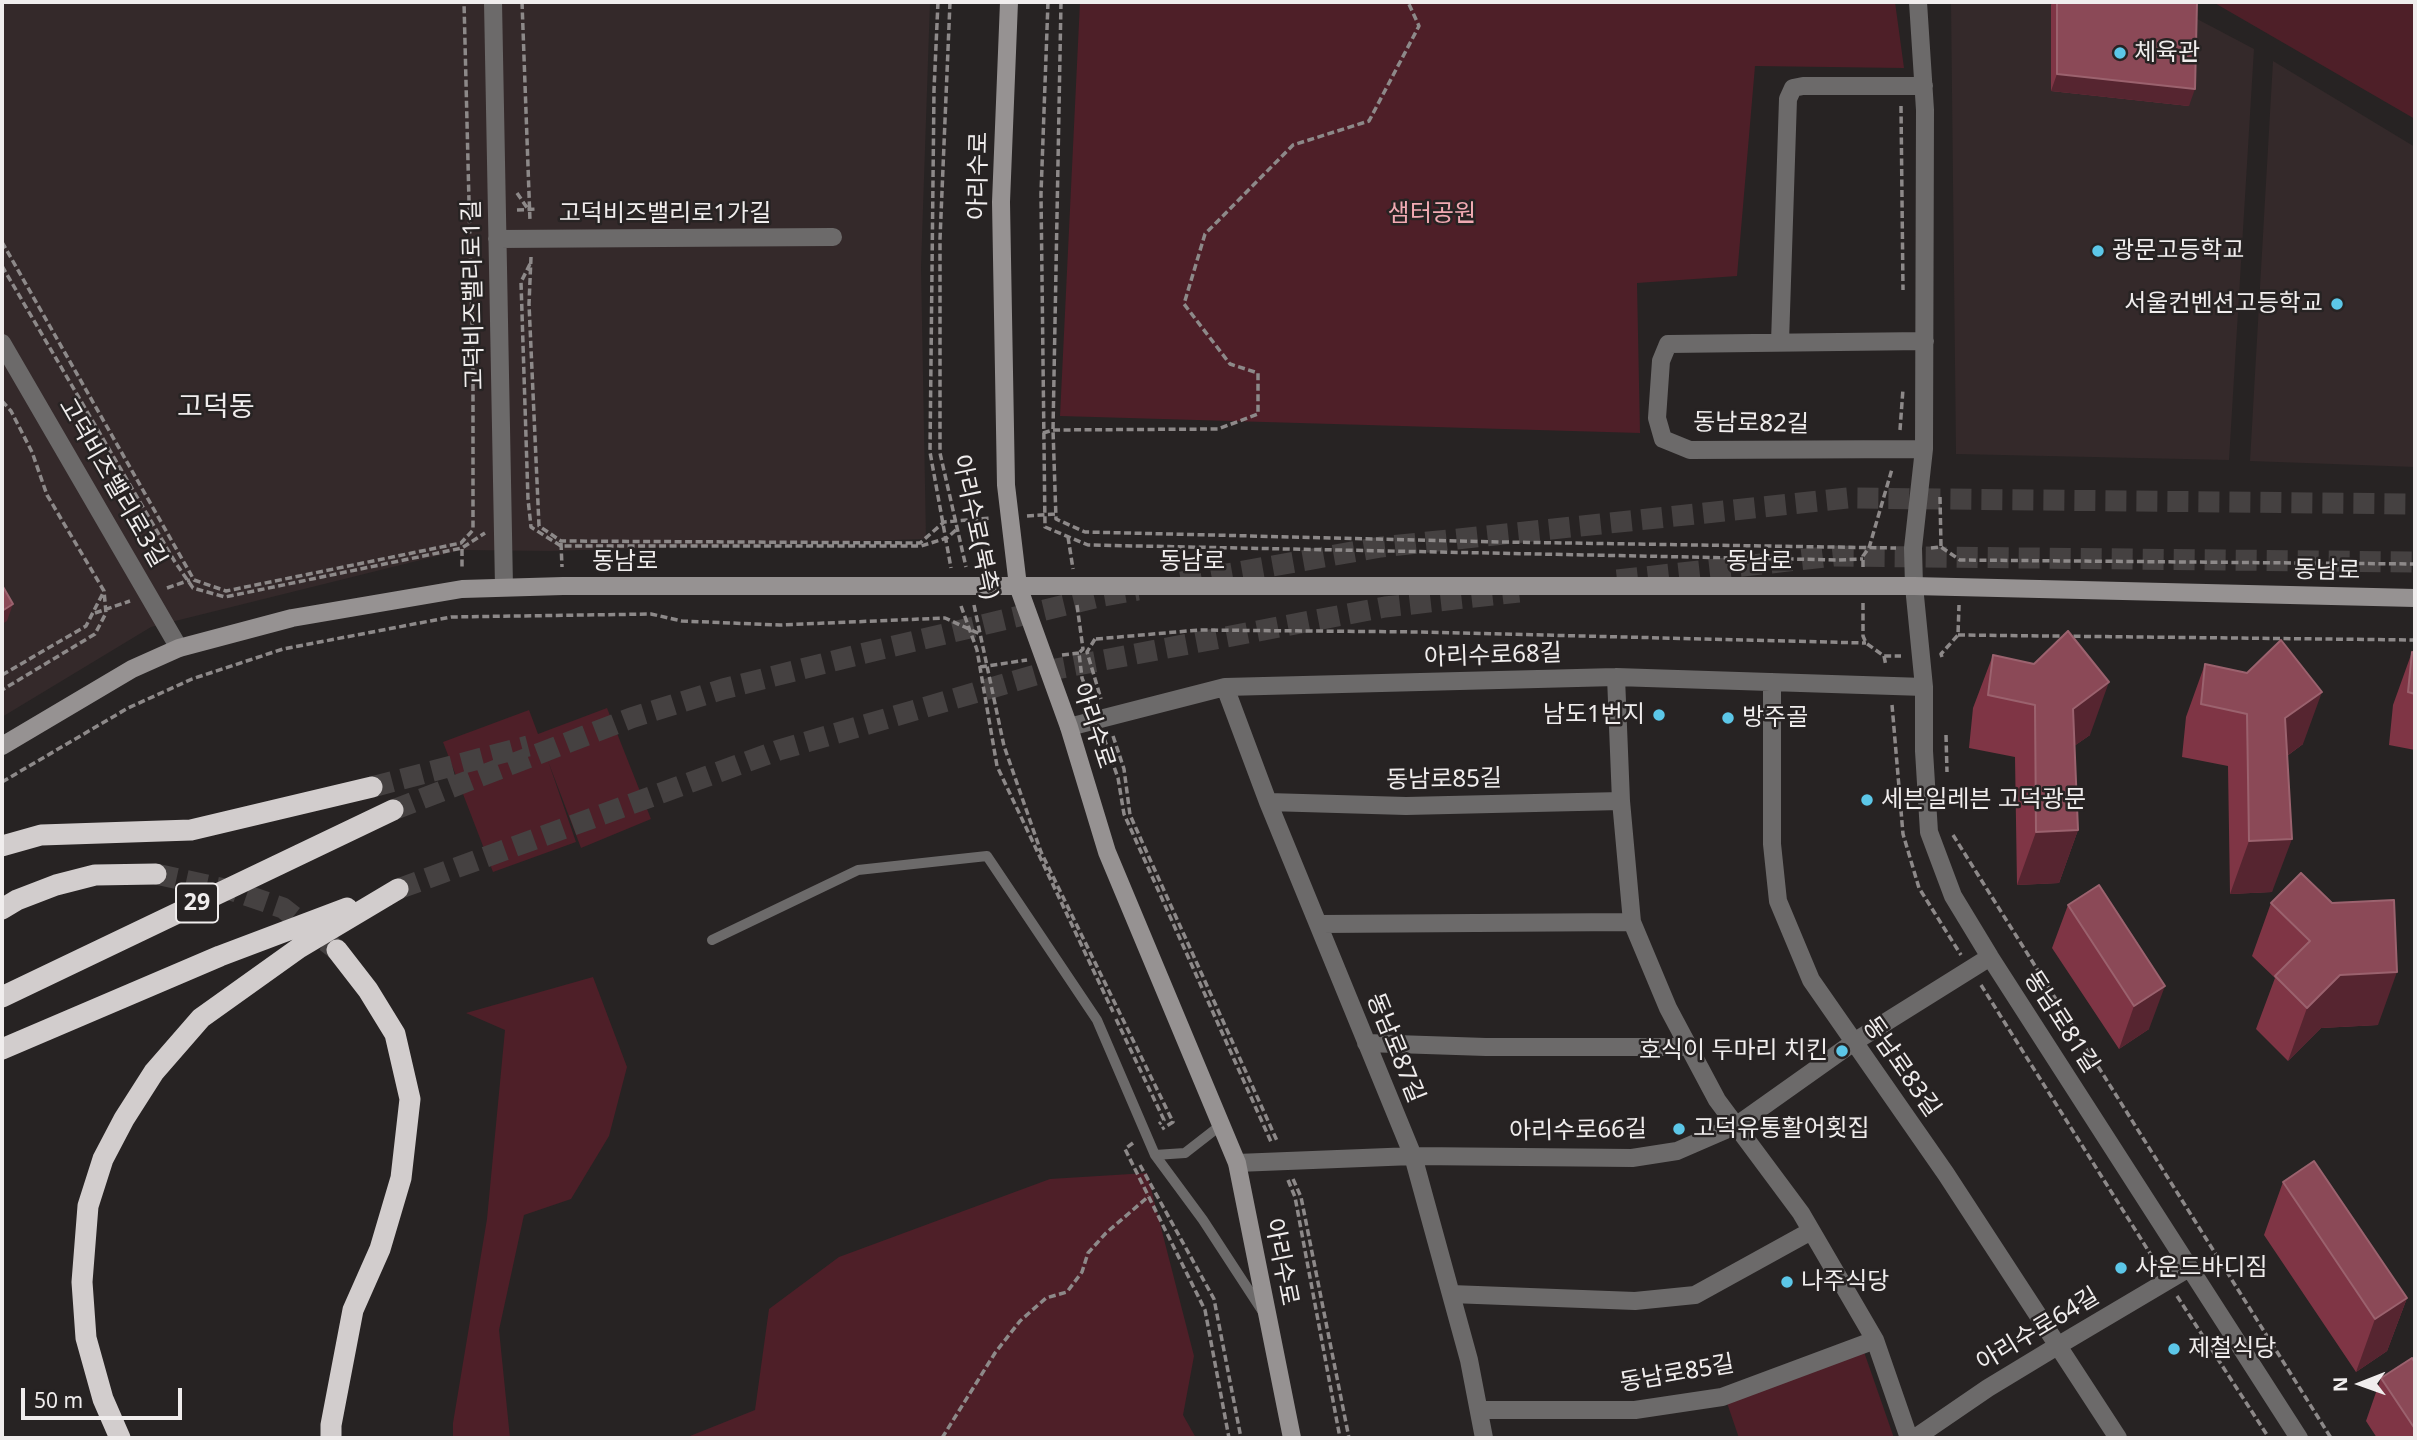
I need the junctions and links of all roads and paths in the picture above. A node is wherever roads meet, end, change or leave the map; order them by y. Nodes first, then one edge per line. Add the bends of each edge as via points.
1 (464, 2) edge
2 (493, 2) edge
3 (522, 2) edge
4 (938, 2) edge
5 (950, 2) edge
6 (1009, 2) edge
7 (1048, 2) edge
8 (1062, 2) edge
9 (1408, 2) edge
10 (1918, 2) edge
11 (1924, 86) junction
12 (529, 211) dead end
13 (833, 237) dead end
14 (497, 239) junction
15 (2, 242) edge
16 (2, 266) edge
17 (1925, 341) junction
18 (1780, 342) junction
19 (2, 343) edge
20 (2, 401) edge
21 (1053, 430) junction
22 (1043, 433) junction
23 (1924, 449) junction
24 (944, 522) junction
25 (957, 529) junction
26 (489, 530) dead end
27 (947, 538) junction
28 (1941, 547) dead end
29 (1869, 548) dead end
30 (1863, 559) dead end
31 (2415, 564) edge
32 (962, 586) junction
33 (1018, 586) junction
34 (1914, 586) junction
35 (505, 587) junction
36 (104, 591) junction
37 (2415, 598) edge
38 (970, 629) junction
39 (981, 634) junction
40 (1863, 636) dead end
41 (1095, 639) junction
42 (2415, 640) edge
43 (1866, 643) junction
44 (179, 648) junction
45 (1884, 656) dead end
46 (1942, 665) dead end
47 (2, 675) edge
48 (1616, 677) junction
49 (1772, 682) junction
50 (1225, 687) junction
51 (1924, 687) junction
52 (2, 690) edge
53 (1102, 719) junction
54 (1069, 727) junction
55 (1946, 730) dead end
56 (2, 746) edge
57 (1947, 778) dead end
58 (2, 782) edge
59 (372, 787) tunnel mouth
60 (1621, 801) junction
61 (1268, 802) junction
62 (393, 810) tunnel mouth
63 (1949, 829) dead end
64 (2, 846) edge
65 (156, 874) tunnel mouth
66 (2, 909) edge
67 (1632, 922) junction
68 (1320, 924) junction
69 (712, 940) dead end
70 (337, 950) tunnel mouth
71 (1990, 957) junction
72 (2, 997) edge
73 (1854, 1042) junction
74 (1366, 1043) junction
75 (1688, 1047) junction
76 (2, 1049) edge
77 (1221, 1125) junction
78 (1737, 1125) junction
79 (1148, 1136) junction
80 (1132, 1150) dead end
81 (1155, 1155) junction
82 (1413, 1156) junction
83 (1138, 1161) dead end
84 (1283, 1161) junction
85 (1237, 1163) junction
86 (1149, 1196) junction
87 (1811, 1231) junction
88 (2189, 1268) junction
89 (1451, 1294) junction
90 (1267, 1319) junction
91 (1875, 1340) junction
92 (2059, 1345) junction
93 (1479, 1410) junction
94 (120, 1438) edge
95 (331, 1438) edge
96 (942, 1438) edge
97 (1229, 1438) edge
98 (1241, 1438) edge
99 (1292, 1438) edge
100 (1340, 1438) edge
101 (1349, 1438) edge
102 (1484, 1438) edge
103 (1909, 1438) edge
104 (1915, 1438) edge
105 (2118, 1438) edge
106 (2300, 1438) edge
107 (2332, 1438) edge

1 - 15 path via 473,530 461,543 226,591 194,580
2 - 14 street, 고덕비즈밸리로1길
3 - 12 path
4 - 24 path via 930,453
5 - 25 path, 아리수로(북측) via 940,239 940,453
6 - 33 main road, 아리수로 via 1002,241 1006,485
7 - 22 path via 1041,194
8 - 21 path
9 - 21 path via 1419,26 1369,121 1293,145 1205,234 1184,304 1230,364 1258,373 1258,414 1218,429
10 - 11 street
11 - 17 street
11 - 18 street via 1793,88 1788,99
13 - 14 street, 고덕비즈밸리로1가길
14 - 35 street, 고덕비즈밸리로1길
16 - 26 path via 193,588 225,597 461,548
17 - 18 street, 동남로82길
17 - 23 street
18 - 23 street, 동남로82길 via 1668,344 1661,360 1657,418 1663,439 1690,450
19 - 44 street, 고덕비즈밸리로3길
20 - 36 path via 32,452 47,495
21 - 22 path
21 - 29 path via 1056,519 1085,532
22 - 30 path via 1045,527 1088,545
23 - 34 street via 1913,548
24 - 27 path
24 - 27 path via 920,543 561,541 539,526 531,262 521,282 528,499 534,529 561,546 921,545
25 - 27 path
25 - 32 path, 아리수로(북측)
27 - 32 path
28 - 31 path via 1961,561
32 - 33 main road, 동남로
32 - 35 main road, 동남로
32 - 38 path
32 - 39 path, 아리수로(북측)
33 - 34 main road, 동남로
33 - 54 main road, 아리수로
34 - 37 main road, 동남로
34 - 51 street, 동남로81길
35 - 44 main road, 동남로 via 452,590 292,618
36 - 47 path via 86,626
36 - 52 path via 106,612 95,634
38 - 39 path
38 - 58 path via 945,618 780,625 682,621 651,614 451,617 283,649 192,679 128,708
38 - 79 path via 997,766 1164,1120
39 - 79 path, 아리수로(북측) via 1004,746 1041,852 1173,1122
40 - 43 path
41 - 43 path via 1213,631 1421,632
41 - 53 path via 1087,652
41 - 53 path via 1079,653 1083,678
42 - 46 path via 1958,635 1941,654
43 - 45 path
44 - 56 main road, 동남로 via 113,680
48 - 49 street, 아리수로68길
48 - 50 street, 아리수로68길
48 - 60 street
49 - 51 street, 아리수로68길
49 - 73 street, 동남로83길 via 1772,844 1778,901 1811,980
50 - 53 street, 아리수로68길
50 - 61 street, 동남로87길
51 - 71 street, 동남로81길 via 1929,832 1953,896
53 - 54 street, 아리수로68길
53 - 84 path via 1124,814
53 - 84 path via 1124,769 1130,815
54 - 77 main road, 아리수로 via 1107,852
55 - 57 path
59 - 64 highway via 191,830 41,835
60 - 61 street, 동남로85길 via 1406,806
60 - 67 street
61 - 68 street, 동남로87길
62 - 72 highway, 29
63 - 107 path
65 - 66 highway via 95,875 56,885
67 - 68 street
67 - 75 street
68 - 74 street, 동남로87길
69 - 79 lane via 858,870 988,856 1097,1020
70 - 95 highway via 395,1034 410,1099 401,1178 380,1249 353,1310
71 - 73 street, 아리수로66길
71 - 88 street, 동남로81길
73 - 78 street, 아리수로66길
73 - 92 street, 동남로83길
74 - 75 street
74 - 82 street, 동남로87길
75 - 78 street via 1717,1100
76 - 94 highway, 29 via 220,956 398,889 299,948 201,1018 153,1072 103,1159 88,1206 82,1282 86,1338 103,1399
77 - 81 lane via 1185,1153
77 - 85 main road, 아리수로
78 - 82 street, 아리수로66길 via 1677,1151 1632,1158
78 - 87 street
79 - 80 path
79 - 81 lane
79 - 86 path via 1125,1149
81 - 90 lane
82 - 84 street, 아리수로66길
82 - 89 street, 동남로87길
83 - 98 path via 1214,1299
84 - 85 street, 아리수로66길
84 - 100 path via 1295,1197
84 - 101 path via 1301,1197
85 - 90 main road, 아리수로
86 - 96 path via 1088,1253 1068,1292 1046,1298 1020,1321
86 - 97 path via 1205,1310
87 - 89 street via 1695,1295 1635,1301
87 - 91 street
88 - 92 street, 아리수로64길
88 - 106 street, 동남로81길
89 - 93 street, 동남로87길
90 - 99 main road, 아리수로
91 - 93 street, 동남로85길 via 1722,1396 1635,1410
91 - 103 street
92 - 104 street, 아리수로64길
92 - 105 street, 동남로83길
93 - 102 street, 동남로87길

